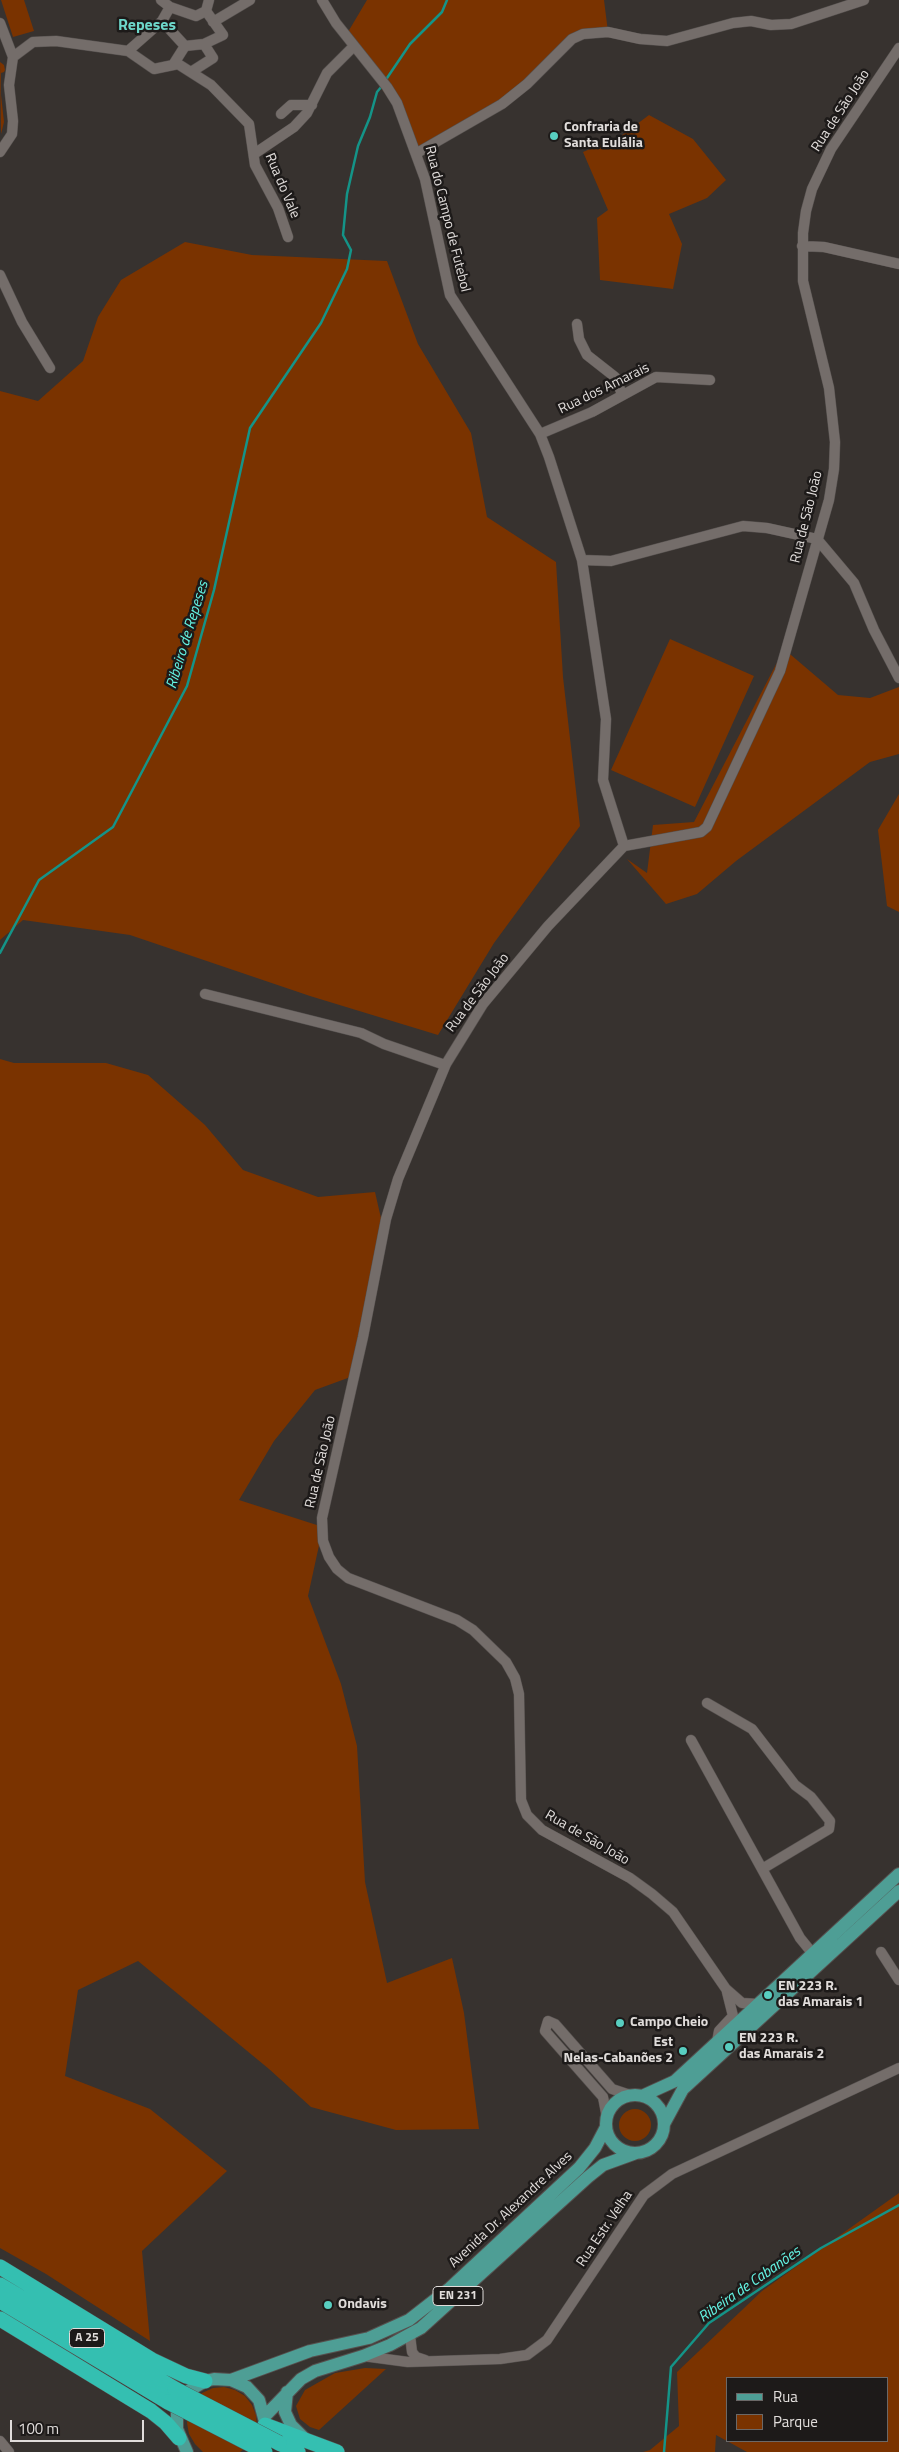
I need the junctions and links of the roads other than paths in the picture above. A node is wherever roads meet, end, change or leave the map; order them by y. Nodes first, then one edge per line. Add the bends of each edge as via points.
1 (209, 0) edge
2 (322, 0) edge
3 (864, 0) edge
4 (243, 1) edge
5 (166, 3) edge
6 (206, 11) junction
7 (162, 21) junction
8 (212, 22) junction
9 (0, 23) edge
10 (204, 44) junction
11 (185, 46) junction
12 (353, 48) junction
13 (899, 48) edge
14 (128, 51) junction
15 (13, 57) junction
16 (173, 65) junction
17 (191, 72) junction
18 (312, 105) junction
19 (281, 114) dead end
20 (0, 152) edge
21 (417, 153) junction
22 (254, 154) junction
23 (288, 237) dead end
24 (802, 246) junction
25 (899, 264) edge
26 (0, 275) edge
27 (577, 324) dead end
28 (50, 368) dead end
29 (710, 380) dead end
30 (622, 394) junction
31 (540, 434) junction
32 (817, 539) junction
33 (582, 560) junction
34 (899, 678) edge
35 (624, 846) junction
36 (205, 994) dead end
37 (445, 1065) junction
38 (707, 1703) dead end
39 (692, 1740) dead end
40 (762, 1869) junction
41 (899, 1874) edge
42 (899, 1891) edge
43 (881, 1952) dead end
44 (812, 1954) junction
45 (899, 1980) edge
46 (726, 1989) junction
47 (758, 2004) junction
48 (717, 2042) junction
49 (899, 2068) edge
50 (636, 2096) junction
51 (606, 2122) junction
52 (664, 2124) junction
53 (636, 2153) junction
54 (0, 2266) edge
55 (0, 2285) edge
56 (0, 2301) edge
57 (0, 2319) edge
58 (410, 2335) junction
59 (363, 2356) junction
60 (431, 2362) junction
61 (231, 2380) junction
62 (205, 2381) junction
63 (287, 2392) junction
64 (171, 2396) junction
65 (265, 2420) junction
66 (0, 2440) edge
67 (302, 2446) edge
68 (183, 2447) edge
69 (9, 2452) edge
70 (254, 2452) edge
71 (265, 2452) edge
72 (337, 2452) edge

1 - 6 street
2 - 12 street, Rua do Campo de Futebol
3 - 21 street via 792,24 733,23 667,41 640,40 608,32 583,34 572,39 502,104
4 - 8 street
5 - 6 street via 196,16
5 - 7 street
6 - 8 street
7 - 11 street
7 - 14 street
8 - 10 street via 223,35
9 - 15 street
10 - 11 street
10 - 17 street via 213,58
11 - 16 street
12 - 18 street via 327,73
12 - 21 street, Rua do Campo de Futebol via 388,87
13 - 24 street, Rua de São João via 820,169 806,211
14 - 15 street, Rua do Vale via 44,41 33,42
14 - 16 street, Rua do Vale via 154,69
15 - 20 street via 9,85 14,121 12,134
16 - 17 street, Rua do Vale via 178,64
17 - 22 street, Rua do Vale via 211,85 249,124
18 - 19 street via 291,105
18 - 22 street via 290,131
21 - 31 street, Rua do Campo de Futebol via 450,295
22 - 23 street, Rua do Vale via 255,165 278,208
24 - 25 street via 824,247
24 - 32 street, Rua de São João via 803,281 829,388 835,442 829,500
26 - 28 street via 22,322
27 - 30 street via 579,339 587,355 615,377
29 - 30 street, Rua dos Amarais via 656,377
30 - 31 street, Rua dos Amarais via 592,412
31 - 33 street, Rua do Campo de Futebol
32 - 33 street via 743,526 611,562
32 - 34 street via 854,583
32 - 35 street, Rua de São João via 782,664 707,827 701,832
33 - 35 street via 606,719 603,780
35 - 37 street, Rua de São João via 548,926 483,1004
36 - 37 street via 361,1033
37 - 46 street, Rua de São João via 398,1179 386,1220 322,1518 324,1541 329,1557 348,1578 457,1620 473,1630 506,1662 519,1694 521,1800 527,1815 542,1830 630,1878 673,1912
38 - 40 street via 752,1728 795,1786 811,1797 830,1821 828,1829
39 - 40 street
40 - 44 street
41 - 44 main road, EN 231
42 - 52 main road, EN 231 via 683,2089
43 - 45 street
44 - 47 main road, EN 231
46 - 47 street via 742,2004
46 - 48 street via 733,2016 719,2031
47 - 48 main road, EN 231
48 - 50 main road, EN 231 via 675,2081
49 - 60 street, Rua Estr. Velha via 672,2174 644,2195 547,2340 528,2355
50 - 51 main road, EN 231 via 615,2103
50 - 51 street via 612,2089 555,2024 548,2021 545,2031 603,2098
50 - 52 main road via 658,2106
51 - 53 main road via 613,2143
51 - 61 main road, Avenida Dr. Alexandre Alves / EN 231 via 596,2148 579,2168 450,2288 409,2320 369,2338 310,2351
52 - 53 main road, EN 231 via 658,2141
53 - 58 main road, Avenida Dr. Alexandre Alves / EN 231 via 603,2165 588,2176 432,2320
54 - 62 highway via 152,2360
55 - 64 highway, A 25
56 - 64 highway, A 25
57 - 68 highway via 151,2411 166,2422
58 - 59 main road, Avenida Dr. Alexandre Alves / EN 231
58 - 60 street via 416,2358
59 - 60 street, Rua Estr. Velha
59 - 63 main road, Avenida Dr. Alexandre Alves / EN 231 via 315,2371
61 - 62 main road, EN 231
61 - 65 main road via 253,2392
62 - 68 main road via 190,2390 180,2404 176,2421
63 - 65 main road, Avenida Dr. Alexandre Alves / EN 231
63 - 67 main road via 285,2412
64 - 67 highway, A 25, bridge via 279,2443
64 - 71 highway, A 25, bridge
65 - 67 highway
65 - 70 main road, EN 231 via 261,2441
66 - 69 street
67 - 72 highway

